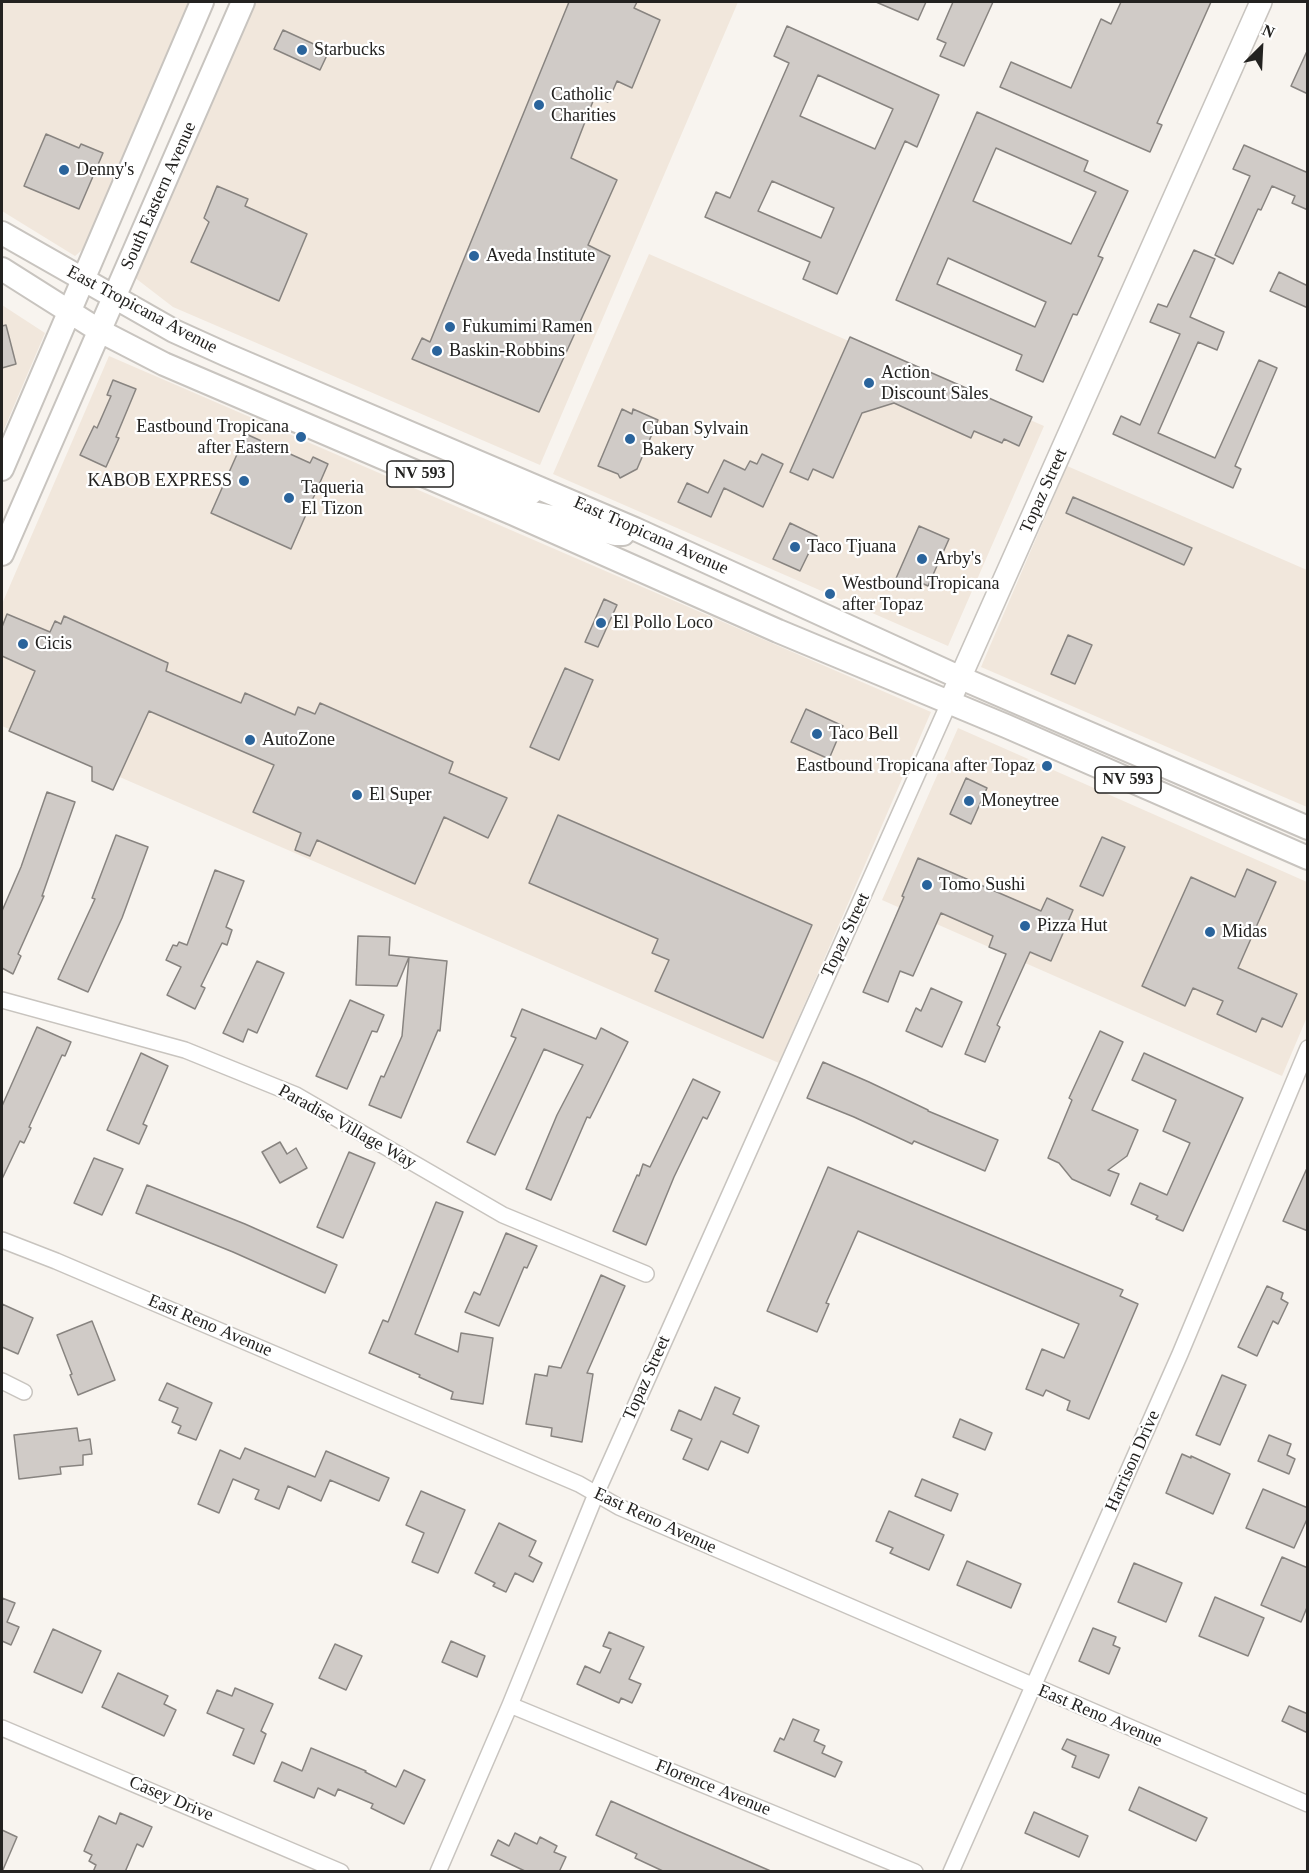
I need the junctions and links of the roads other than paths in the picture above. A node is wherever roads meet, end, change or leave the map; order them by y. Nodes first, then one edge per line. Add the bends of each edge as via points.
1 (202, 2) edge
2 (243, 2) edge
3 (1261, 2) edge
4 (2, 233) edge
5 (2, 269) edge
6 (84, 280) junction
7 (115, 297) junction
8 (70, 312) junction
9 (100, 331) junction
10 (374, 454) junction
11 (2, 469) edge
12 (534, 486) junction
13 (514, 514) junction
14 (635, 529) junction
15 (2, 554) edge
16 (961, 678) junction
17 (949, 703) junction
18 (1308, 828) edge
19 (1306, 856) edge
20 (2, 999) edge
21 (1308, 1048) edge
22 (2, 1240) edge
23 (646, 1274) dead end
24 (2, 1381) edge
25 (24, 1392) dead end
26 (596, 1494) junction
27 (1033, 1687) junction
28 (510, 1705) junction
29 (2, 1728) edge
30 (1308, 1804) edge
31 (340, 1872) edge
32 (438, 1872) edge
33 (915, 1872) edge
34 (951, 1872) edge

1 - 6 main road, South Eastern Avenue
2 - 7 main road, South Eastern Avenue
3 - 16 street, Topaz Street
4 - 6 main road, East Tropicana Avenue / NV 593
5 - 8 main road, East Tropicana Avenue / NV 593
6 - 7 main road, East Tropicana Avenue / NV 593
6 - 8 main road, South Eastern Avenue
7 - 9 main road, South Eastern Avenue
7 - 12 main road, East Tropicana Avenue / NV 593 via 216,350
8 - 9 main road, East Tropicana Avenue / NV 593
8 - 11 main road, South Eastern Avenue
9 - 10 main road, East Tropicana Avenue / NV 593 via 164,364
9 - 15 main road, South Eastern Avenue
10 - 12 main road via 435,468 515,496 526,497
10 - 13 main road, East Tropicana Avenue / NV 593
12 - 14 main road, East Tropicana Avenue / NV 593
13 - 14 main road via 540,513 615,534
13 - 17 main road, East Tropicana Avenue / NV 593
14 - 16 main road, East Tropicana Avenue / NV 593
16 - 17 street, Topaz Street
16 - 18 main road, East Tropicana Avenue / NV 593
17 - 19 main road, East Tropicana Avenue / NV 593
17 - 26 street, Topaz Street
20 - 23 street, Paradise Village Way via 185,1050 296,1095 503,1215
21 - 27 street, Harrison Drive via 1180,1354
22 - 26 street, East Reno Avenue via 340,1381
24 - 25 street
26 - 27 street, East Reno Avenue via 619,1508
26 - 28 street, Topaz Street
27 - 30 street, East Reno Avenue
27 - 34 street, Harrison Drive
28 - 32 street, Topaz Street
28 - 33 street, Florence Avenue
29 - 31 street, Casey Drive

